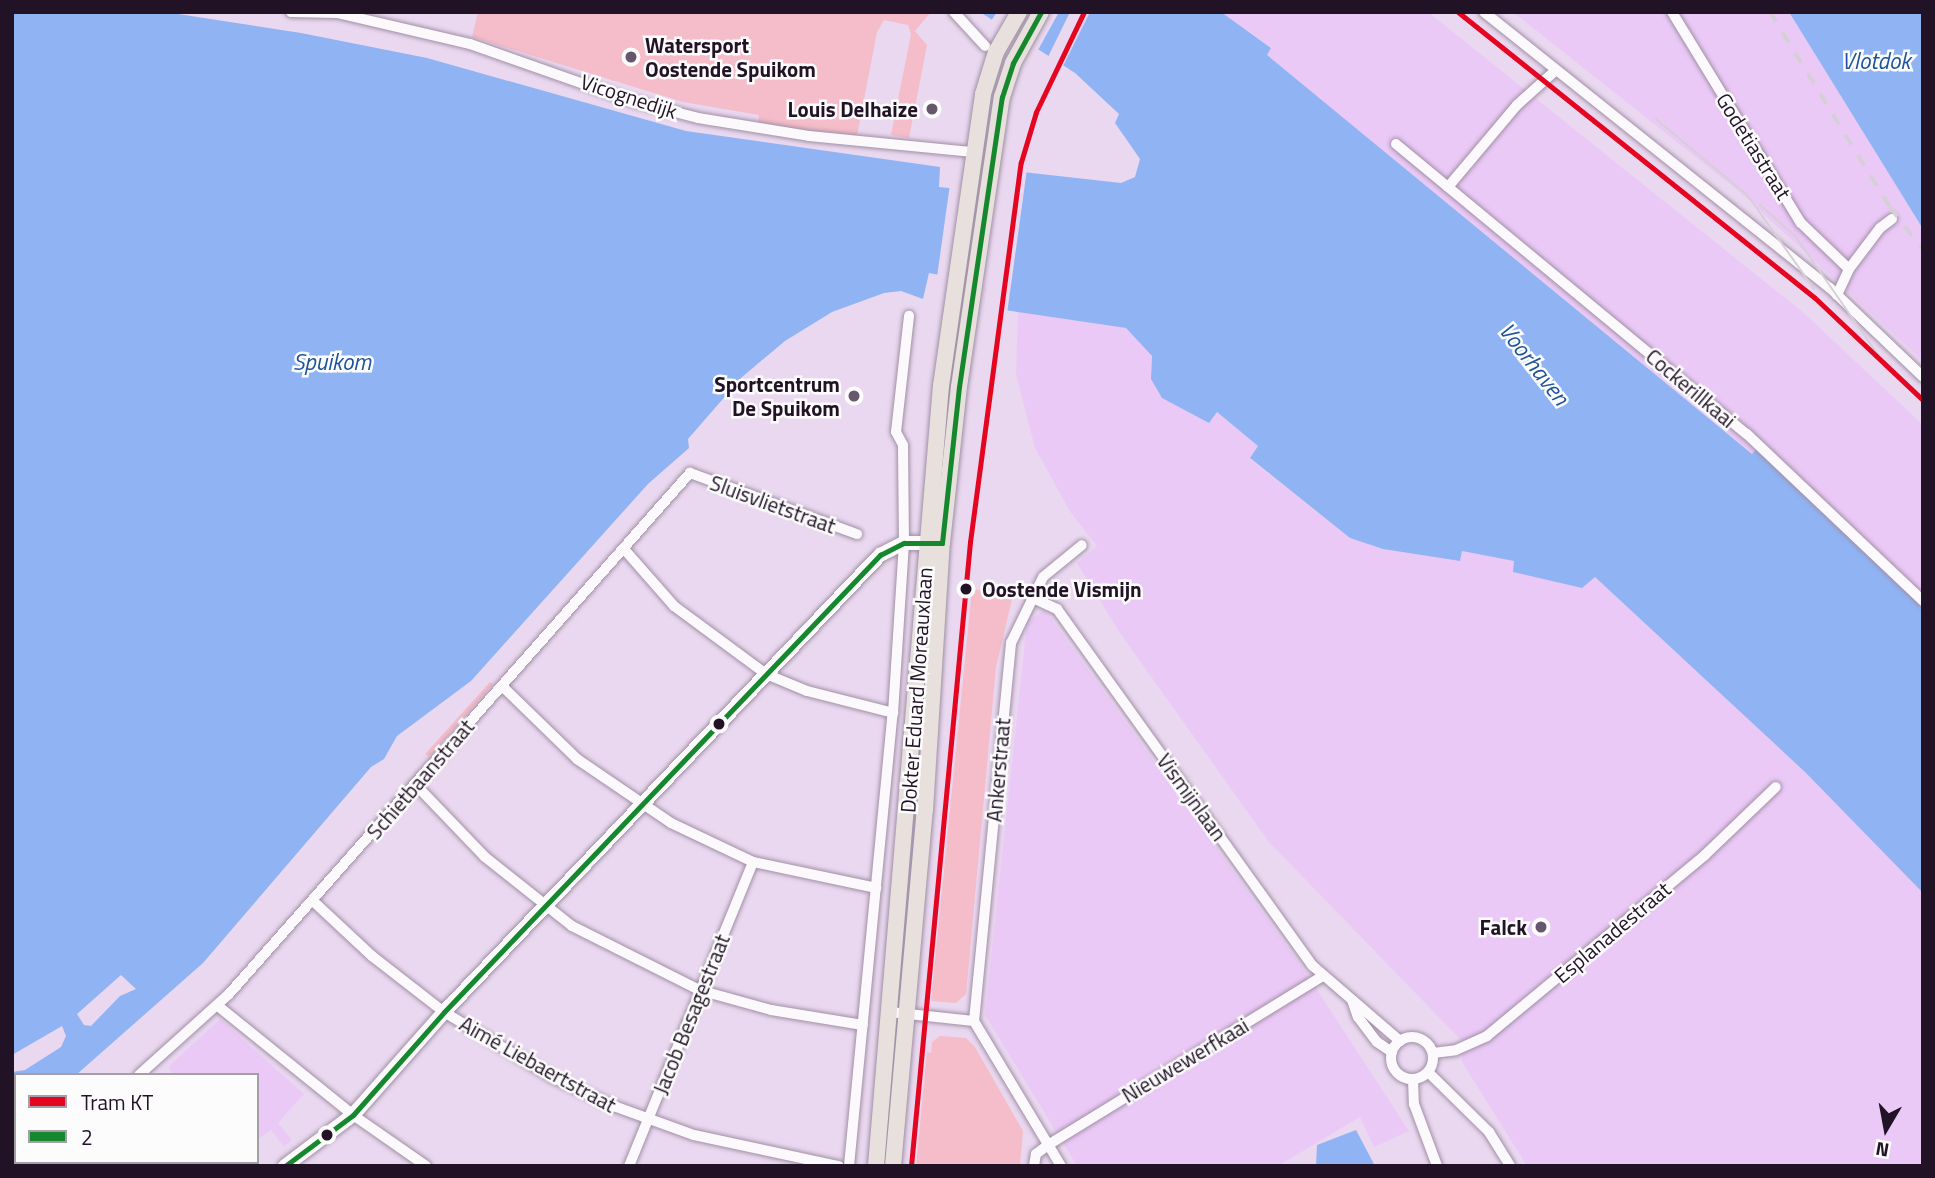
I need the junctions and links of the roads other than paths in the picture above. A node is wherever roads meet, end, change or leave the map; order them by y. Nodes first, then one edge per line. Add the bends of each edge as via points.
1 (291, 12) edge
2 (954, 12) edge
3 (1018, 12) edge
4 (1041, 12) edge
5 (1484, 12) edge
6 (1672, 12) edge
7 (337, 13) edge
8 (990, 49) junction
9 (1556, 70) junction
10 (1396, 144) dead end
11 (973, 152) junction
12 (1448, 187) junction
13 (1892, 219) dead end
14 (1849, 269) junction
15 (1837, 295) junction
16 (909, 316) dead end
17 (1923, 377) edge
18 (690, 472) joint
19 (857, 534) dead end
20 (904, 543) junction
21 (934, 543) junction
22 (1082, 545) dead end
23 (624, 549) junction
24 (1031, 597) junction
25 (1923, 601) edge
26 (766, 674) junction
27 (502, 686) junction
28 (893, 713) junction
29 (415, 784) junction
30 (1776, 787) dead end
31 (640, 805) junction
32 (753, 862) junction
33 (876, 888) junction
34 (313, 901) junction
35 (543, 907) junction
36 (1323, 976) junction
37 (699, 990) junction
38 (1352, 1000) junction
39 (218, 1006) junction
40 (444, 1012) junction
41 (890, 1012) junction
42 (907, 1014) junction
43 (974, 1021) junction
44 (863, 1025) junction
45 (1400, 1041) junction
46 (1392, 1052) junction
47 (1433, 1053) junction
48 (152, 1065) junction
49 (1428, 1072) junction
50 (142, 1073) edge
51 (157, 1073) edge
52 (1413, 1079) junction
53 (353, 1115) junction
54 (648, 1120) junction
55 (1048, 1145) junction
56 (285, 1166) edge
57 (426, 1166) edge
58 (629, 1166) edge
59 (839, 1166) edge
60 (849, 1166) edge
61 (876, 1166) edge
62 (893, 1166) edge
63 (1034, 1166) edge
64 (1061, 1166) edge
65 (1437, 1166) edge
66 (1510, 1166) edge

1 - 7 street, Vicognedijk
2 - 8 street
3 - 8 main road, Dokter Eduard Moreauxlaan
4 - 21 main road, Dokter Eduard Moreauxlaan via 1013,63 1002,97
5 - 9 street
6 - 14 street, Godetiastraat via 1801,223
7 - 11 street, Vicognedijk via 470,44 632,101 698,118 809,136
8 - 11 main road, Dokter Eduard Moreauxlaan
9 - 12 street via 1517,105
9 - 15 street
10 - 12 street, Cockerillkaai
11 - 21 main road, Dokter Eduard Moreauxlaan via 956,280
12 - 25 street, Cockerillkaai via 1747,434
13 - 14 street
14 - 15 street
15 - 17 street
16 - 20 street via 896,432 903,445
18 - 19 street, Sluisvlietstraat
18 - 23 street, Schietbaanstraat
20 - 21 street
20 - 26 street via 880,555
20 - 28 street, Dokter Eduard Moreauxlaan
21 - 41 main road, Dokter Eduard Moreauxlaan
21 - 42 main road, Dokter Eduard Moreauxlaan
22 - 24 street, Ankerstraat via 1043,577
23 - 26 street via 674,606
23 - 27 street, Schietbaanstraat
24 - 36 street, Vismijnlaan via 1057,609
24 - 43 street, Ankerstraat via 1010,654
26 - 28 street via 818,694
26 - 31 street
27 - 29 street, Schietbaanstraat
27 - 31 street via 577,759
28 - 33 street, Dokter Eduard Moreauxlaan
29 - 34 street, Schietbaanstraat
29 - 35 street via 485,857
30 - 47 street, Esplanadestraat via 1705,855 1487,1036 1456,1050
31 - 32 street
31 - 35 street
32 - 33 street
32 - 37 street, Jacob Besagestraat
33 - 44 street, Dokter Eduard Moreauxlaan
34 - 39 street, Schietbaanstraat
34 - 40 street, Aimé Liebaertstraat via 372,957
35 - 37 street via 618,951
35 - 40 street
36 - 38 street, Vismijnlaan
36 - 55 street, Nieuwewerfkaai
37 - 44 street via 771,1010
37 - 54 street, Jacob Besagestraat
38 - 45 street, Vismijnlaan via 1363,1004 1385,1032
38 - 46 street, Vismijnlaan via 1364,1026
39 - 48 street, Schietbaanstraat
39 - 53 street
40 - 53 street
40 - 54 street, Aimé Liebaertstraat via 554,1078
41 - 42 street
41 - 61 main road, Dokter Eduard Moreauxlaan
42 - 43 street
42 - 62 main road, Dokter Eduard Moreauxlaan
43 - 55 street
44 - 60 street, Dokter Eduard Moreauxlaan
45 - 46 street
45 - 47 street via 1420,1038
46 - 52 street via 1394,1068
47 - 49 street
48 - 50 street, Schietbaanstraat
48 - 51 street
49 - 52 street
49 - 66 street via 1489,1132
52 - 65 street via 1414,1104
53 - 56 street
53 - 57 street
54 - 58 street, Jacob Besagestraat
54 - 59 street, Aimé Liebaertstraat via 759,1151
55 - 63 street via 1036,1154
55 - 64 street

